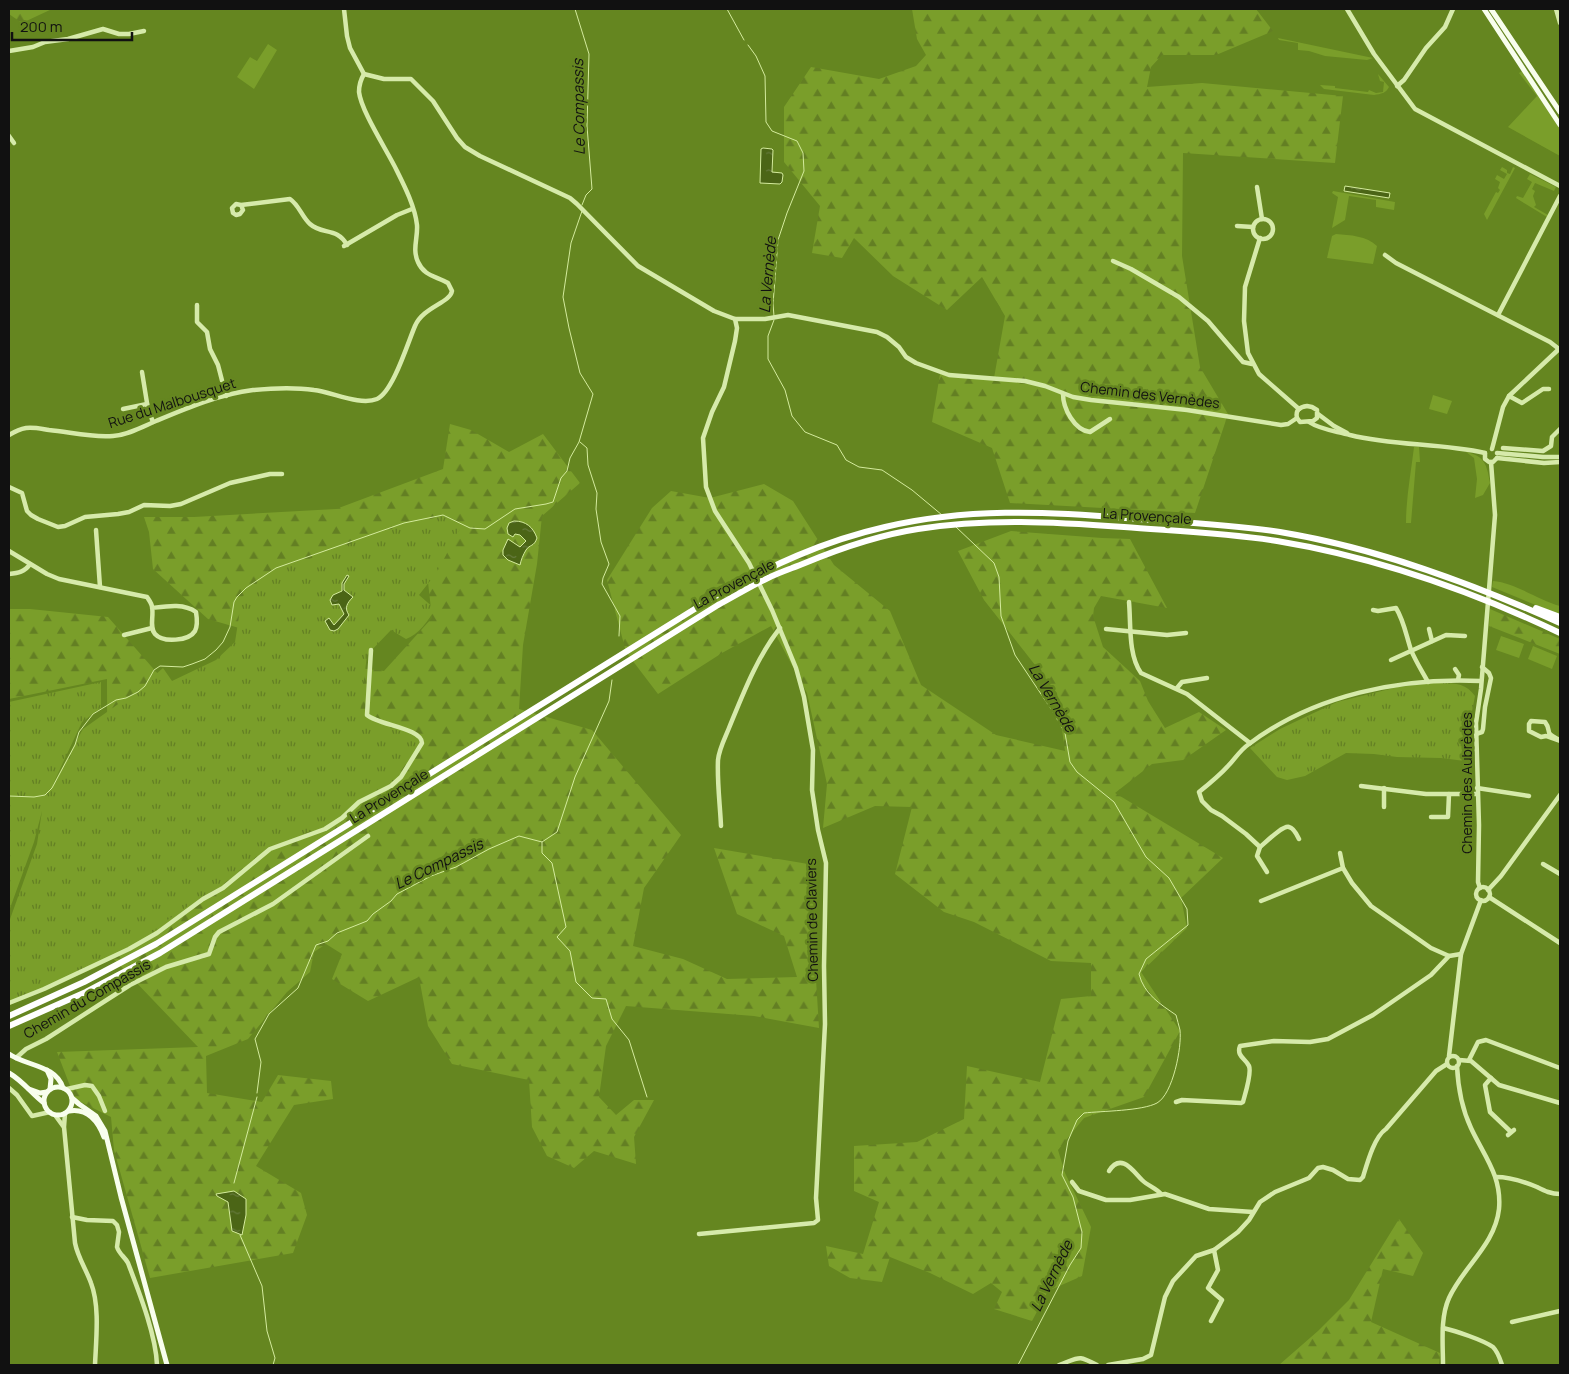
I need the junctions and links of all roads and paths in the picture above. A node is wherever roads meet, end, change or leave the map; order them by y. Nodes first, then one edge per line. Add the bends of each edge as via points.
1 (344, 9) edge
2 (1348, 9) edge
3 (1453, 9) edge
4 (1484, 9) edge
5 (1492, 9) edge
6 (1556, 9) edge
7 (1560, 22) edge
8 (144, 31) dead end
9 (9, 51) edge
10 (364, 74) junction
11 (1397, 86) junction
12 (1560, 112) edge
13 (1560, 125) edge
14 (9, 136) edge
15 (14, 143) dead end
16 (1560, 186) edge
17 (1258, 187) dead end
18 (1560, 196) edge
19 (241, 205) dead end
20 (412, 208) junction
21 (1262, 219) junction
22 (1237, 226) dead end
23 (1253, 228) junction
24 (1260, 238) junction
25 (1385, 255) dead end
26 (1113, 261) dead end
27 (197, 305) dead end
28 (1498, 315) junction
29 (735, 319) junction
30 (1559, 348) edge
31 (1252, 364) junction
32 (142, 372) dead end
33 (1549, 388) dead end
34 (1063, 394) junction
35 (226, 396) junction
36 (1508, 396) junction
37 (147, 404) junction
38 (123, 409) dead end
39 (1299, 409) junction
40 (1318, 414) junction
41 (1297, 418) junction
42 (1110, 419) dead end
43 (153, 422) junction
44 (1309, 422) junction
45 (1560, 429) edge
46 (9, 435) edge
47 (1350, 435) junction
48 (1503, 448) dead end
49 (1492, 449) junction
50 (1485, 453) junction
51 (1497, 456) junction
52 (1560, 457) edge
53 (1491, 462) junction
54 (1560, 462) edge
55 (282, 474) dead end
56 (9, 488) edge
57 (96, 530) dead end
58 (9, 551) edge
59 (30, 564) junction
60 (9, 574) edge
61 (100, 587) junction
62 (1497, 596) junction
63 (1129, 602) dead end
64 (152, 608) junction
65 (1373, 610) dead end
66 (1560, 617) edge
67 (1560, 623) edge
68 (152, 628) junction
69 (780, 628) junction
70 (1106, 629) dead end
71 (1429, 629) dead end
72 (1131, 630) junction
73 (1186, 633) dead end
74 (1560, 633) edge
75 (124, 635) dead end
76 (1465, 636) dead end
77 (1432, 641) junction
78 (371, 650) dead end
79 (1412, 651) junction
80 (1392, 660) dead end
81 (1482, 667) junction
82 (1455, 669) dead end
83 (1208, 678) dead end
84 (1458, 680) junction
85 (1481, 681) junction
86 (1428, 682) junction
87 (1177, 688) junction
88 (1476, 734) junction
89 (1560, 740) edge
90 (1250, 743) junction
91 (1361, 786) dead end
92 (1384, 788) junction
93 (1477, 788) junction
94 (1449, 794) junction
95 (1477, 794) junction
96 (1560, 794) edge
97 (1528, 796) dead end
98 (1384, 807) dead end
99 (1430, 817) dead end
100 (721, 826) dead end
101 (368, 836) dead end
102 (1299, 839) dead end
103 (1260, 847) junction
104 (1340, 853) dead end
105 (1543, 864) dead end
106 (1343, 868) junction
107 (1267, 872) dead end
108 (1560, 874) edge
109 (1480, 888) junction
110 (1488, 890) junction
111 (1489, 897) junction
112 (1481, 900) junction
113 (1262, 901) dead end
114 (1560, 943) edge
115 (1461, 954) junction
116 (1449, 956) junction
117 (9, 1003) edge
118 (9, 1016) edge
119 (9, 1026) edge
120 (1451, 1044) junction
121 (9, 1054) edge
122 (1449, 1056) junction
123 (16, 1058) junction
124 (1457, 1058) junction
125 (1469, 1060) junction
126 (1448, 1066) junction
127 (1457, 1066) junction
128 (1560, 1068) edge
129 (46, 1070) junction
130 (9, 1074) edge
131 (1491, 1078) junction
132 (1457, 1081) junction
133 (77, 1087) junction
134 (9, 1088) edge
135 (29, 1089) junction
136 (65, 1089) junction
137 (48, 1091) junction
138 (72, 1097) junction
139 (1176, 1102) dead end
140 (1560, 1103) edge
141 (44, 1104) junction
142 (105, 1111) dead end
143 (66, 1112) junction
144 (52, 1114) junction
145 (39, 1115) junction
146 (64, 1127) junction
147 (1511, 1133) dead end
148 (110, 1152) junction
149 (1109, 1171) dead end
150 (1496, 1177) junction
151 (1072, 1182) dead end
152 (1161, 1194) junction
153 (1560, 1194) edge
154 (1253, 1212) junction
155 (72, 1217) junction
156 (699, 1234) dead end
157 (1214, 1250) junction
158 (1560, 1312) edge
159 (1211, 1321) dead end
160 (1512, 1322) dead end
161 (1443, 1328) junction
162 (95, 1365) edge
163 (157, 1365) edge
164 (168, 1365) edge
165 (1059, 1365) edge
166 (1098, 1365) edge
167 (1108, 1365) edge
168 (1444, 1365) edge
169 (1502, 1365) edge

1 - 10 street via 346,36
2 - 11 street
3 - 11 street via 1445,28
4 - 13 main road
5 - 12 main road
6 - 7 street
8 - 9 street via 119,34 103,29
10 - 20 street, Rue du Malbousquet via 360,84 361,99
10 - 29 street via 384,79 411,79 433,101 465,147 570,198 638,266 708,308
11 - 16 street via 1415,109
14 - 15 street
17 - 21 street
18 - 28 street
19 - 20 street via 290,199 309,224 338,234 345,246
20 - 35 street, Rue du Malbousquet via 417,225 414,252 418,262 429,275 448,283 452,291 449,299 432,307 416,324 403,359 382,395 369,401 289,388 251,390
21 - 23 street via 1256,221
21 - 24 street via 1269,221 1272,230 1270,236
22 - 23 street
23 - 24 street
24 - 31 street via 1249,270 1244,302 1248,353
25 - 28 street
26 - 31 street via 1179,297 1208,320 1243,362
27 - 35 street via 197,322 207,332
28 - 30 street
29 - 34 street, Chemin des Vernèdes via 788,314 877,332 916,363 949,375 1025,381
29 - 69 street, Chemin de Claviers via 735,341 724,387 703,438 706,487 715,511 748,563
30 - 36 street
31 - 39 street via 1266,382
32 - 37 street
33 - 36 street via 1522,403
34 - 41 street, Chemin des Vernèdes via 1281,425
34 - 42 street via 1064,405 1071,418 1086,431 1090,432
35 - 43 street, Rue du Malbousquet
36 - 49 street
37 - 38 street
37 - 43 street
39 - 40 street via 1312,407
39 - 41 street
40 - 44 street via 1316,420
40 - 47 street
41 - 44 street via 1303,423
43 - 46 street, Rue du Malbousquet via 115,436 27,428
44 - 47 street
45 - 48 street via 1552,436 1551,446 1543,451
47 - 50 street
49 - 50 street
49 - 51 street
50 - 53 street via 1485,459
51 - 52 street
51 - 53 street
51 - 54 street
53 - 81 street, Chemin des Aubrèdes via 1493,538
55 - 56 street via 230,483 181,504 144,505 129,512 85,517 58,527 31,515 22,493
57 - 61 street
58 - 59 street
59 - 60 street via 27,570
59 - 61 street via 59,579
61 - 64 street via 148,596
62 - 66 highway
62 - 67 highway, La Provençale
62 - 118 highway, La Provençale via 1391,559 1317,540 1248,528 1071,513 1004,512 930,518 851,536 766,569 695,608 156,944
63 - 72 street
64 - 68 street
64 - 68 street via 190,607 196,612 198,623 186,638 163,639 155,635
65 - 79 street via 1396,608
68 - 75 street
69 - 100 street via 741,697 721,748 718,759
69 - 156 street, Chemin de Claviers via 804,696 813,750 812,790 826,863 825,1024 816,1198 818,1220 814,1224
70 - 72 street
71 - 77 street
72 - 73 street via 1167,635
72 - 87 street via 1134,661 1141,673
74 - 119 highway, La Provençale via 1422,578 1340,554 1277,541 1021,521 916,529 858,544 770,577 710,610 160,953 93,989
76 - 77 street via 1446,635
77 - 79 street
78 - 117 street via 367,715 410,731 422,739 401,777 391,786 359,802 325,829 270,849 223,888 156,933 120,953
79 - 80 street
79 - 86 street
81 - 85 street, Chemin des Aubrèdes
81 - 88 street via 1490,678 1484,729
82 - 84 street
83 - 87 street via 1182,682
84 - 85 street
84 - 86 street
85 - 88 street, Chemin des Aubrèdes
86 - 90 street via 1349,694 1301,712
87 - 90 street
88 - 93 street, Chemin des Aubrèdes
89 - 89 street via 1551,736 1545,722 1531,721 1529,724 1529,731
90 - 103 street via 1199,792 1211,810
91 - 92 street
92 - 94 street
92 - 98 street
93 - 95 street, Chemin des Aubrèdes
93 - 97 street
94 - 95 street
94 - 99 street via 1448,817
95 - 109 street, Chemin des Aubrèdes
96 - 110 street
101 - 123 street, Chemin du Compassis via 273,904 219,932 209,954 166,967 130,985 46,1039 26,1048
102 - 103 street via 1293,829 1284,827
103 - 107 street via 1258,856
104 - 106 street
105 - 108 street
106 - 113 street
106 - 116 street via 1371,906 1431,948
109 - 110 street
109 - 112 street via 1476,895
110 - 111 street
111 - 112 street
111 - 114 street
112 - 115 street
115 - 116 street
115 - 120 street
116 - 139 street via 1431,975 1373,1015 1328,1039 1310,1042 1274,1040 1240,1046 1239,1054 1250,1072 1243,1102
120 - 122 street
120 - 124 street
121 - 123 main road
122 - 124 street
122 - 126 street via 1446,1060
123 - 129 main road
124 - 125 street
124 - 127 street
125 - 128 street via 1478,1042 1486,1040
125 - 131 street
126 - 127 street
126 - 132 street
126 - 154 street via 1436,1071 1381,1132 1360,1180 1318,1168 1309,1178 1267,1197
127 - 132 street
129 - 136 main road via 58,1076
129 - 137 main road via 51,1079
130 - 135 main road
131 - 140 street via 1499,1085
131 - 147 street via 1485,1085 1490,1112
132 - 150 street via 1470,1127
133 - 136 street
133 - 138 street
133 - 142 street via 87,1085 94,1088
134 - 145 street via 30,1115
135 - 137 main road
135 - 141 main road
136 - 137 main road via 57,1087
136 - 138 main road
137 - 141 main road
138 - 143 main road via 72,1105
138 - 148 main road via 101,1122
141 - 144 main road
141 - 145 street
143 - 144 main road
143 - 146 street
143 - 148 main road via 81,1110 94,1120
144 - 145 street
144 - 146 street
146 - 155 street
148 - 164 main road
149 - 152 street via 1117,1163 1127,1164
150 - 153 street
150 - 161 street via 1499,1204 1495,1227 1449,1297
151 - 152 street via 1080,1190 1106,1200 1130,1200
152 - 154 street via 1208,1209
154 - 157 street via 1238,1232
155 - 162 street via 77,1253 94,1297
155 - 163 street via 110,1220 117,1225 117,1247 127,1260 135,1282 151,1330
157 - 159 street via 1218,1270 1208,1288 1222,1300
157 - 167 street via 1196,1256 1172,1282 1165,1297 1151,1356
158 - 160 street
161 - 168 street
161 - 169 street via 1492,1346
165 - 166 street via 1084,1358

